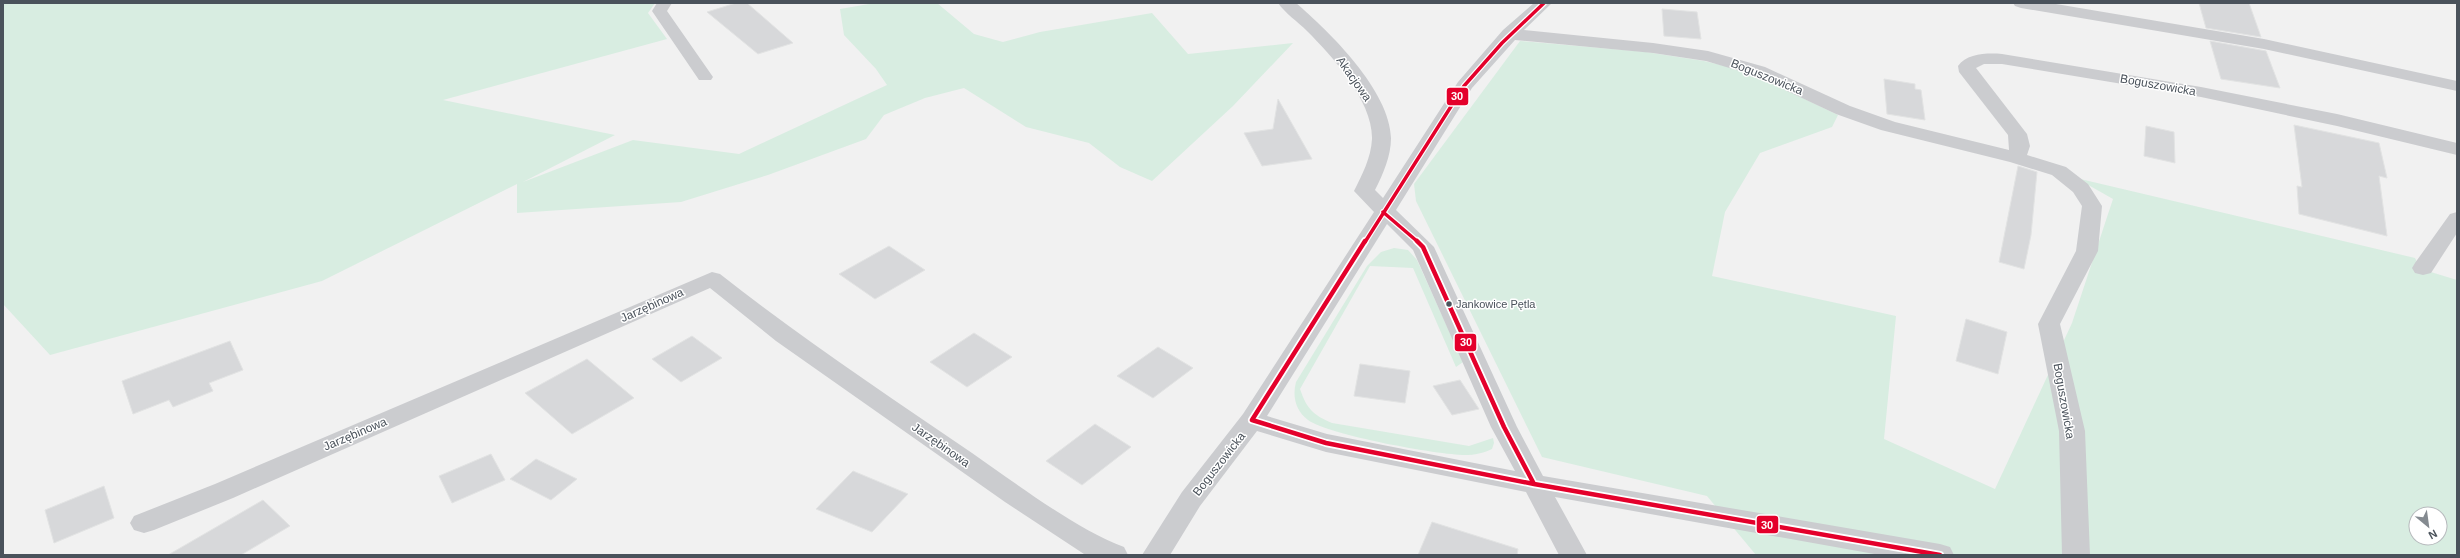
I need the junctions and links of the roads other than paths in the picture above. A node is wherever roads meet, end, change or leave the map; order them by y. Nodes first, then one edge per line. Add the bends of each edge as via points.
1 (665, 3) edge
2 (1286, 3) edge
3 (1544, 3) edge
4 (2021, 3) edge
5 (1509, 34) junction
6 (705, 77) dead end
7 (2457, 86) edge
8 (2457, 149) edge
9 (2017, 158) junction
10 (1383, 212) junction
11 (2457, 218) edge
12 (2423, 268) dead end
13 (1252, 420) junction
14 (1534, 484) junction
15 (144, 523) dead end
16 (1114, 555) edge
17 (1156, 555) edge
18 (1573, 555) edge
19 (1940, 555) edge
20 (2076, 555) edge

1 - 6 lane via 659,11
2 - 10 street, Akacjowa via 1310,24 1333,50 1359,83 1375,110 1381,130 1380,150 1374,171 1364,191
3 - 5 street, Boguszowicka
4 - 7 street via 2264,44
5 - 9 street, Boguszowicka via 1675,50 1708,56 1759,71 1867,119 1928,137
5 - 10 street, Boguszowicka via 1486,57 1464,86
8 - 9 street, Boguszowicka via 2337,120 2201,92 2002,59 1989,58 1971,63 1967,66 1968,72 2017,134 2020,146
9 - 20 street, Boguszowicka via 2059,171 2081,188 2092,206 2087,251 2049,324 2072,431
10 - 13 street, Boguszowicka
10 - 14 street via 1423,247 1504,427
11 - 12 street
13 - 14 street via 1326,443
13 - 17 street, Boguszowicka via 1192,500
14 - 18 street
14 - 19 street
15 - 16 street, Jarzębinowa via 224,491 712,279 784,336 1007,491 1094,547

